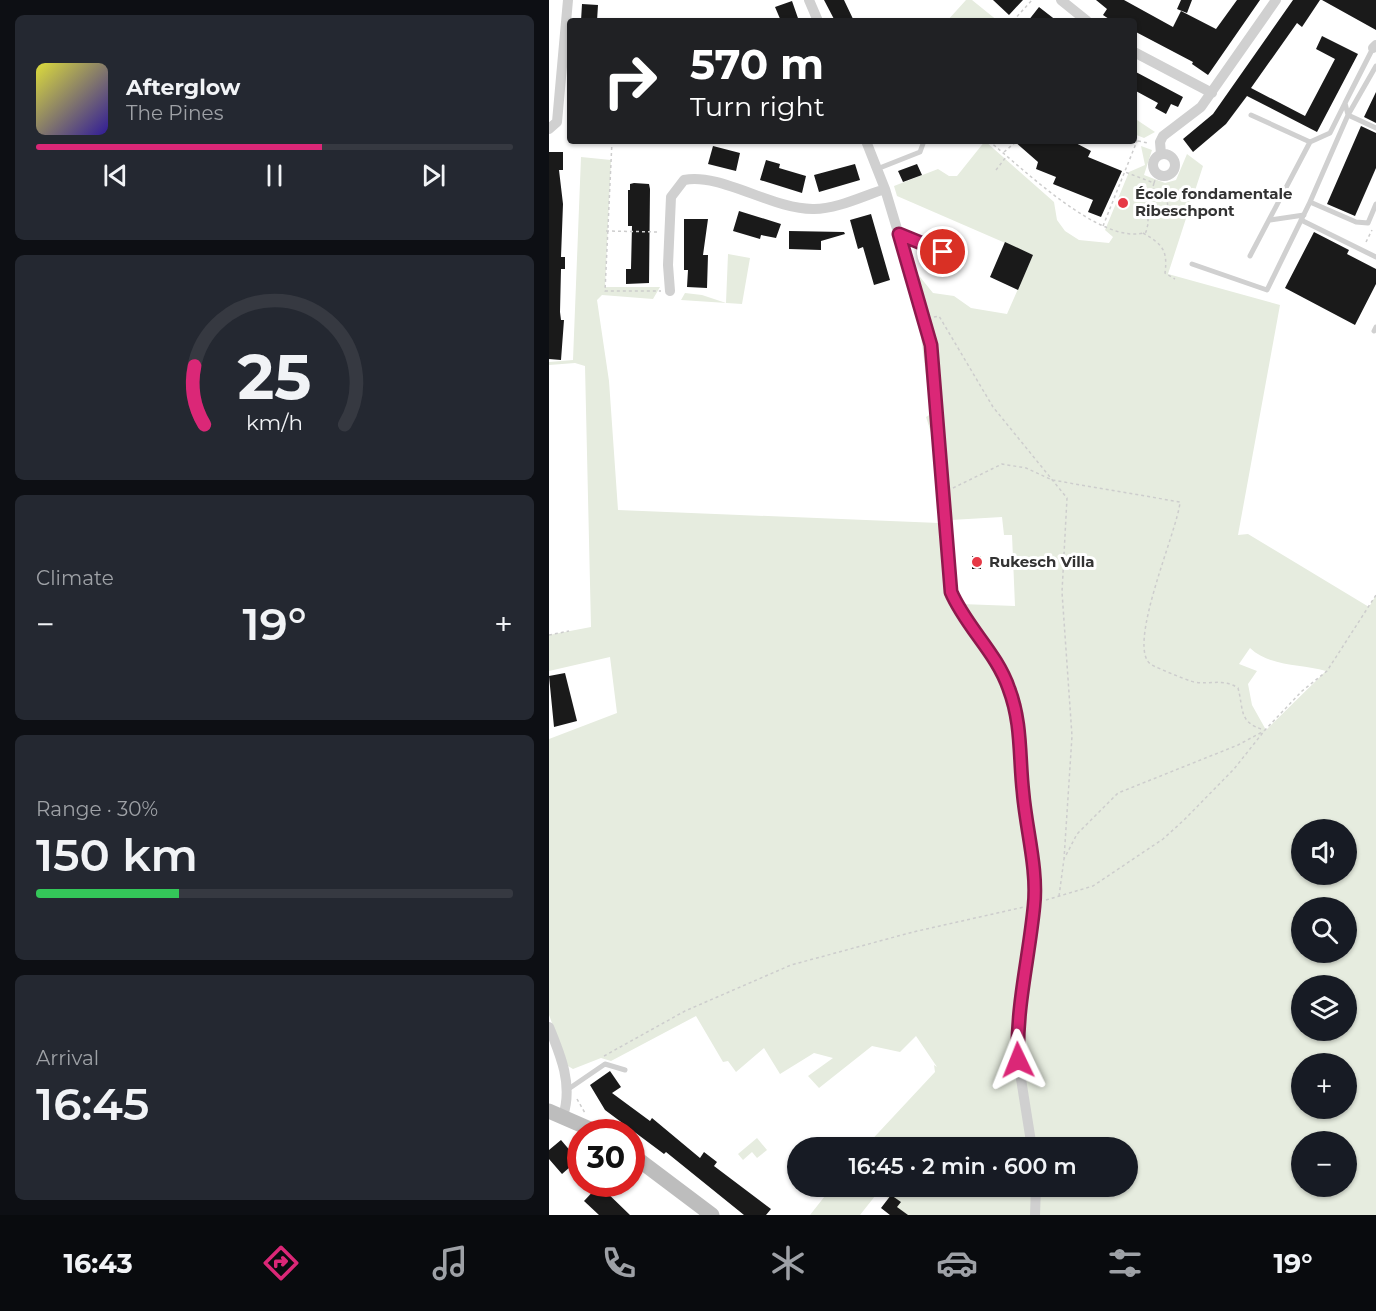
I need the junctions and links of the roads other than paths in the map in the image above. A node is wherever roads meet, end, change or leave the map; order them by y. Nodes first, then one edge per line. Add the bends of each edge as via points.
1 (568, 0) edge
2 (809, 0) edge
3 (1061, 0) edge
4 (1277, 0) edge
5 (568, 18) edge
6 (817, 18) edge
7 (1083, 18) edge
8 (567, 43) edge
9 (1374, 47) edge
10 (1137, 54) edge
11 (1364, 65) junction
12 (1375, 67) edge
13 (1212, 93) junction
14 (1345, 103) junction
15 (1251, 115) dead end
16 (1348, 115) junction
17 (1376, 128) edge
18 (549, 129) edge
19 (1310, 142) junction
20 (867, 144) edge
21 (923, 144) edge
22 (1161, 154) junction
23 (877, 169) junction
24 (885, 189) junction
25 (1310, 202) junction
26 (1376, 204) edge
27 (1303, 218) junction
28 (1270, 220) junction
29 (899, 234) junction
30 (943, 252) dead end
31 (1250, 256) dead end
32 (1376, 257) edge
33 (1192, 264) dead end
34 (671, 291) road end
35 (549, 1027) edge
36 (625, 1070) dead end
37 (567, 1090) junction
38 (556, 1113) edge
39 (1030, 1137) edge
40 (645, 1165) edge
41 (1036, 1197) edge
42 (712, 1215) edge
43 (1035, 1215) edge

1 - 5 street
2 - 6 street
3 - 7 street
4 - 13 street
8 - 18 street via 557,122
9 - 11 lane
10 - 13 street
11 - 12 lane
11 - 14 lane
12 - 16 lane
13 - 22 street via 1201,107 1163,136
14 - 16 lane
14 - 19 lane via 1330,133
15 - 19 lane
16 - 17 lane
16 - 25 lane
19 - 28 lane
20 - 23 street
21 - 23 lane via 920,152
22 - 22 street via 1172,156 1176,167 1168,176 1155,179 1153,161
23 - 24 street
24 - 29 street
24 - 34 street via 814,209 701,178 680,184 671,197
25 - 26 lane via 1356,222 1368,223
25 - 27 lane
27 - 28 lane
27 - 32 lane
27 - 33 lane via 1267,290
28 - 31 lane
29 - 30 lane
29 - 39 street via 931,345 951,592 1009,687 1019,723 1035,904 1017,1028
35 - 37 street
36 - 37 lane via 605,1064
37 - 38 street via 568,1100
40 - 42 main road
41 - 43 street

